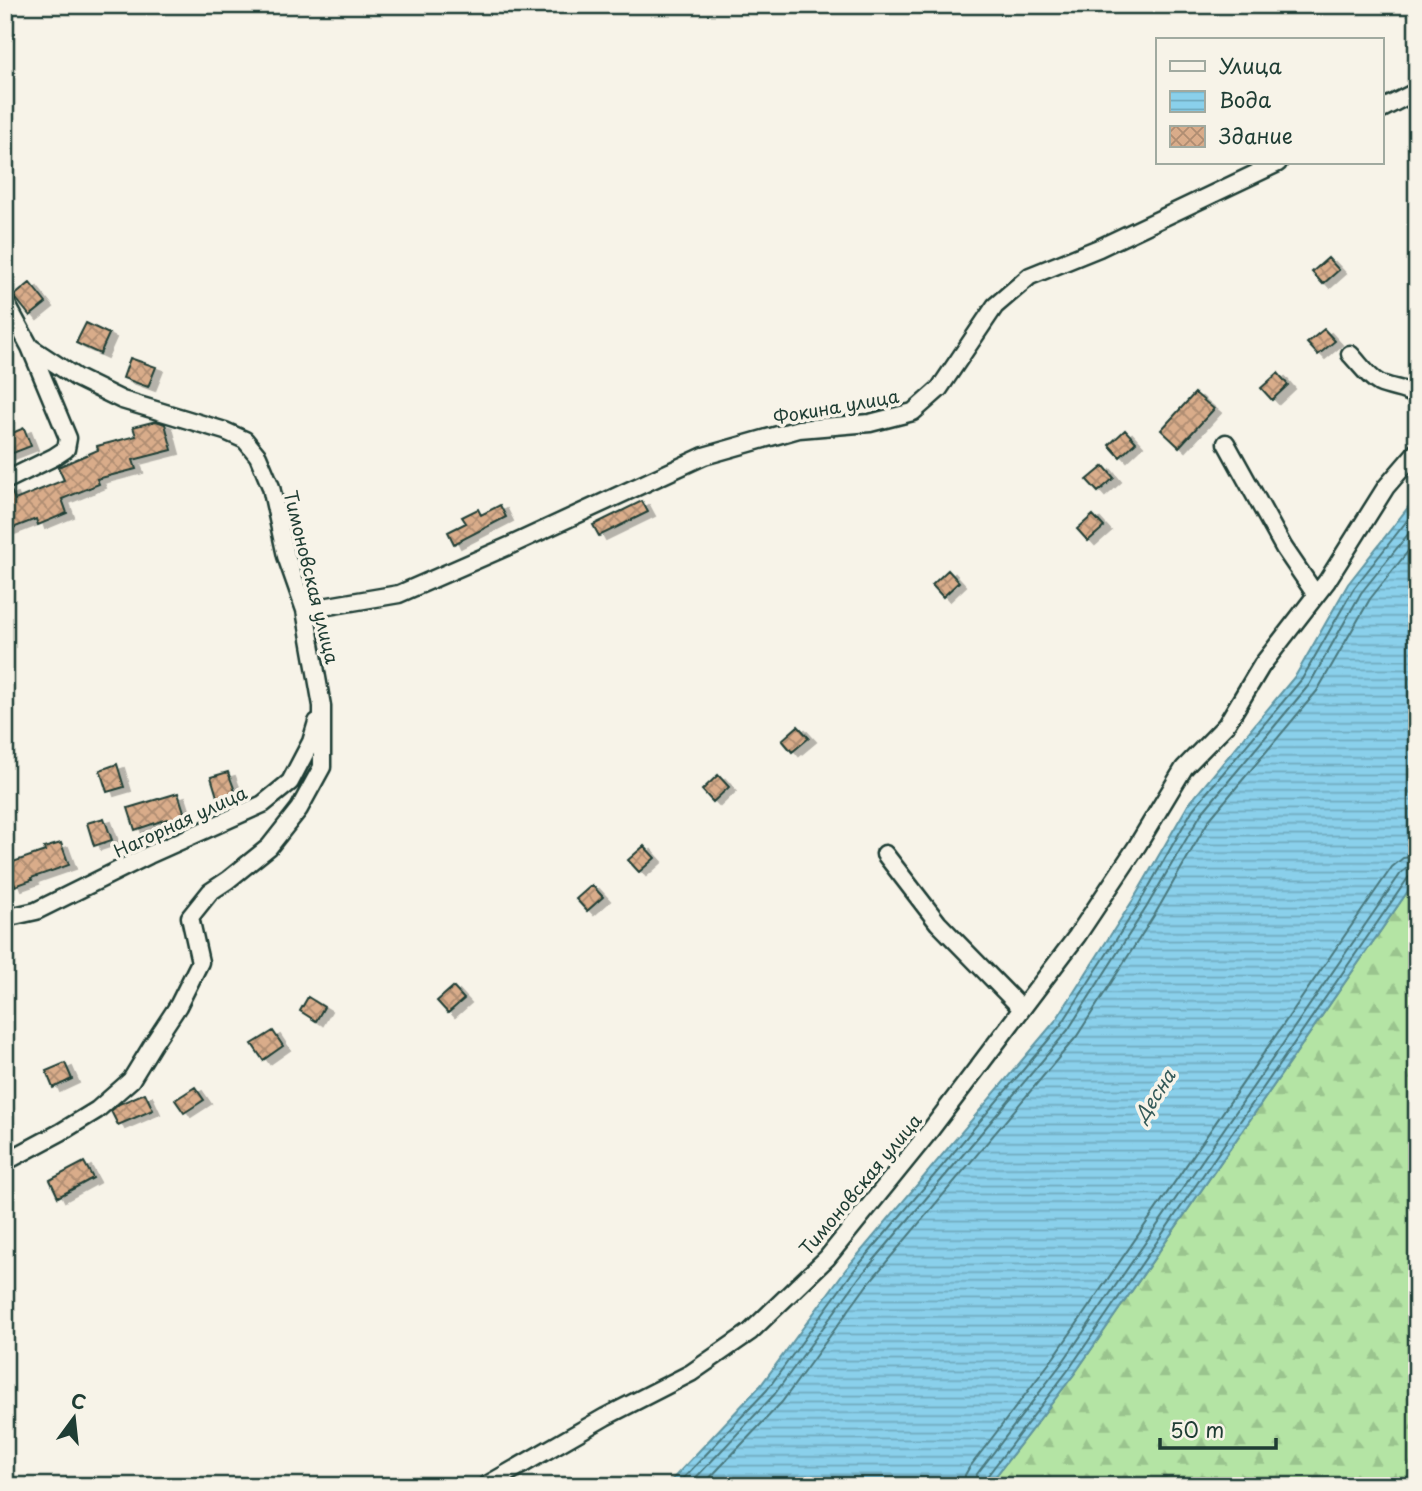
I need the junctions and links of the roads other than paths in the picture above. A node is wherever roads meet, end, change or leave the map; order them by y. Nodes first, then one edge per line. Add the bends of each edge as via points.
1 (1417, 91) edge
2 (1384, 108) edge
3 (1276, 164) edge
4 (5, 301) edge
5 (30, 347) junction
6 (1350, 354) dead end
7 (1417, 397) edge
8 (1226, 443) dead end
9 (1417, 451) edge
10 (5, 481) edge
11 (1316, 595) junction
12 (304, 610) junction
13 (322, 706) junction
14 (885, 855) dead end
15 (5, 918) edge
16 (1022, 1009) junction
17 (5, 1161) edge
18 (485, 1486) edge

1 - 2 street
3 - 12 street, Фокина улица via 1030,276 995,306 939,389 913,411 870,423 799,429 704,456 399,594
4 - 5 street
5 - 10 street via 68,438 66,449
5 - 12 street, Тимоновская улица via 122,400 245,440 258,456 271,487
6 - 7 street via 1376,381
8 - 11 street via 1284,548
9 - 11 street, Тимоновская улица via 1386,487
11 - 16 street, Тимоновская улица via 1262,665 1226,724 1184,768 1077,936
12 - 13 street, Тимоновская улица
13 - 15 street, Нагорная улица via 311,743 290,782 263,804 36,911
13 - 17 street, Тимоновская улица via 322,767 299,809 269,847 210,892 190,917 200,962 131,1080 97,1110
14 - 16 street via 938,923
16 - 18 street, Тимоновская улица via 827,1258 750,1332 691,1373

